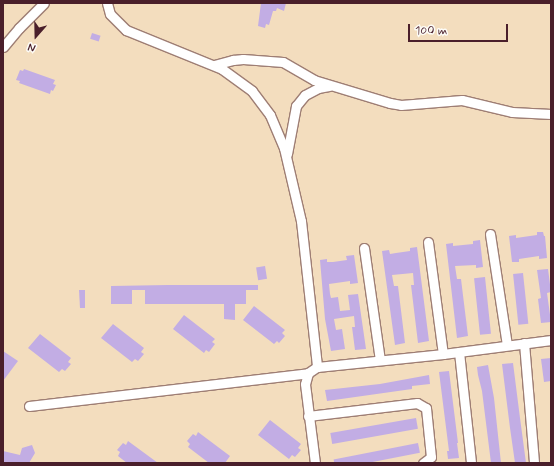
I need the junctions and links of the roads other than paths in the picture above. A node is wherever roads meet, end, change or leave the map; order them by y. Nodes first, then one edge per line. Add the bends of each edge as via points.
1 (44, 3) edge
2 (107, 3) edge
3 (3, 47) edge
4 (214, 65) junction
5 (332, 86) junction
6 (551, 114) edge
7 (286, 156) junction
8 (490, 234) dead end
9 (428, 242) dead end
10 (364, 248) dead end
11 (551, 340) edge
12 (524, 343) junction
13 (507, 345) junction
14 (459, 352) junction
15 (443, 354) junction
16 (380, 360) junction
17 (317, 367) junction
18 (308, 373) junction
19 (30, 406) dead end
20 (308, 416) junction
21 (315, 463) edge
22 (423, 463) edge
23 (471, 463) edge
24 (534, 463) edge

1 - 3 street
2 - 4 street via 110,14 126,30
4 - 5 street via 243,59 283,62 314,80
4 - 7 street via 234,77 257,98 275,125
5 - 6 street via 396,104 462,100 512,112
5 - 7 street via 318,88 299,101 294,111
7 - 17 street via 305,249
8 - 13 street
9 - 15 street
10 - 16 street
11 - 12 street
12 - 13 street
12 - 24 street
13 - 14 street
14 - 15 street
14 - 23 street
15 - 16 street
16 - 17 street
17 - 18 street
18 - 19 street
18 - 20 street via 305,384
20 - 21 street
20 - 22 street via 417,403 426,408 431,457

